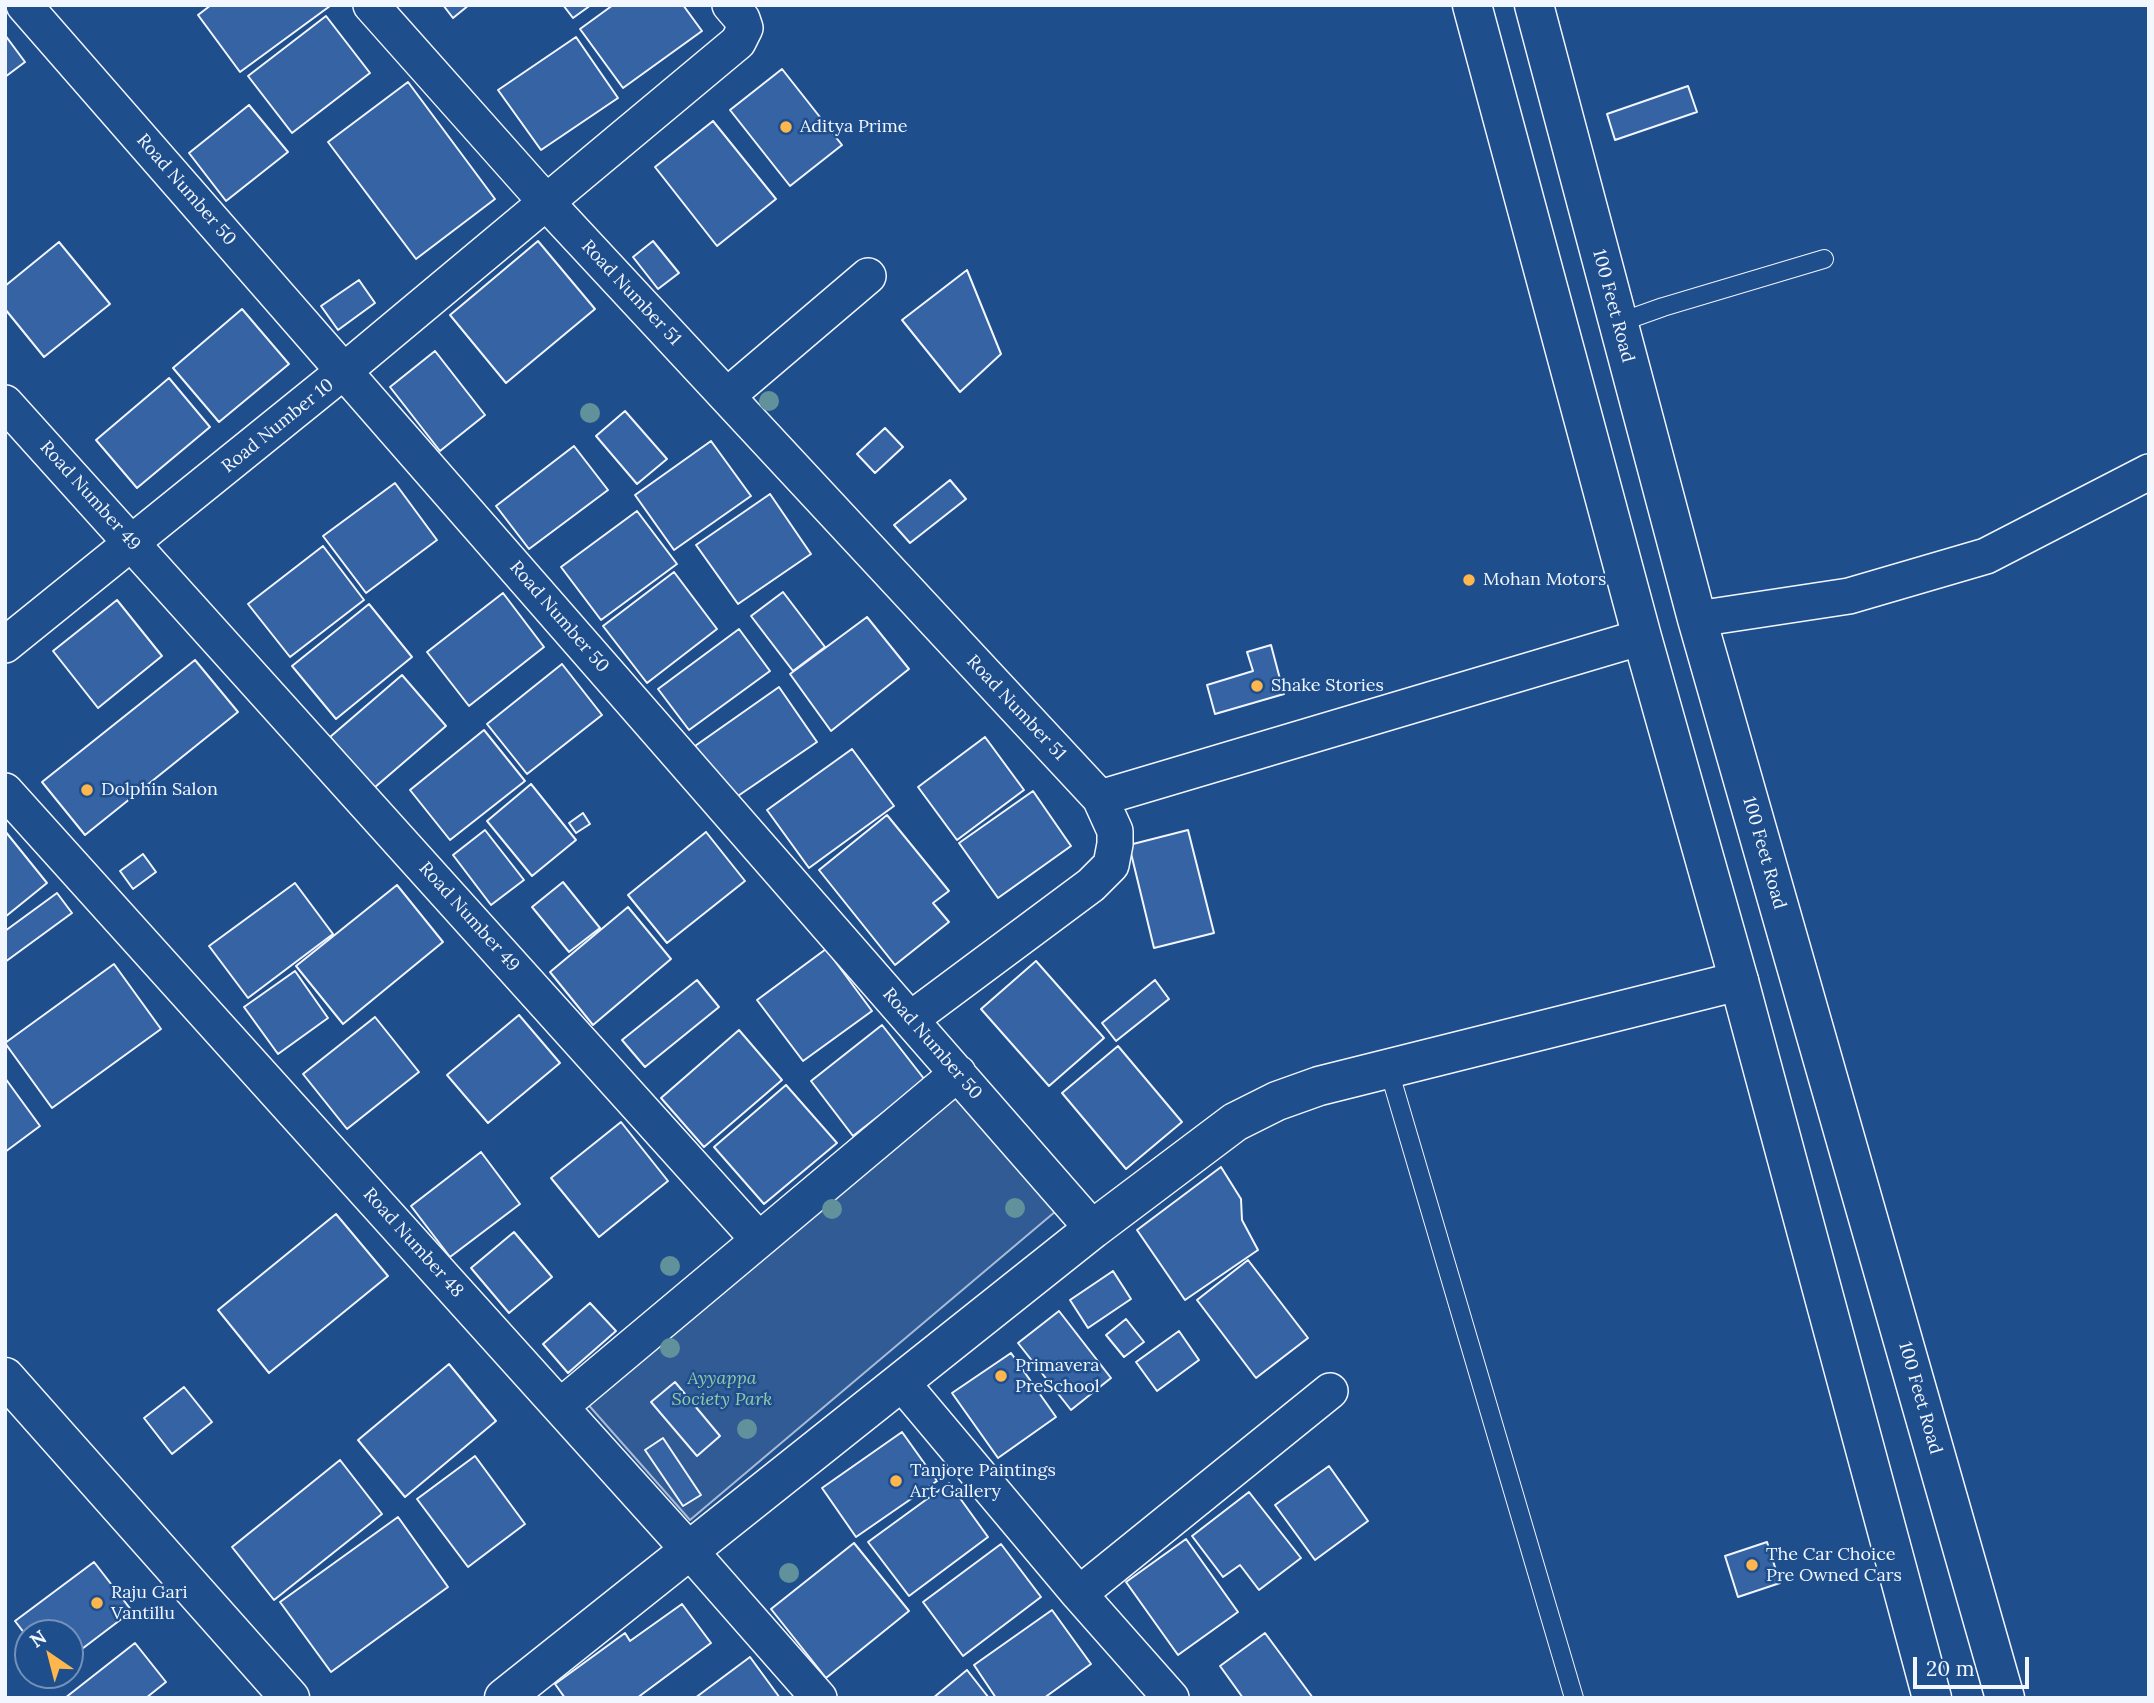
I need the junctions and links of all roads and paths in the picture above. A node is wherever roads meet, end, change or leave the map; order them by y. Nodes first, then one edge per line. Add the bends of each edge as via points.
1 (24, 5) edge
2 (371, 5) edge
3 (730, 5) edge
4 (1472, 5) edge
5 (1534, 5) edge
6 (547, 204) junction
7 (1824, 259) dead end
8 (868, 276) dead end
9 (1618, 323) junction
10 (344, 371) junction
11 (727, 396) junction
12 (5, 403) edge
13 (2149, 472) edge
14 (133, 544) junction
15 (1697, 619) junction
16 (1643, 637) junction
17 (5, 645) edge
18 (5, 791) edge
19 (1100, 798) junction
20 (1739, 981) junction
21 (911, 1019) junction
22 (1388, 1068) junction
23 (958, 1073) junction
24 (1093, 1228) junction
25 (759, 1240) junction
26 (5, 1377) edge
27 (901, 1382) junction
28 (1330, 1391) dead end
29 (561, 1406) junction
30 (689, 1549) junction
31 (1079, 1594) junction
32 (290, 1698) edge
33 (504, 1698) edge
34 (819, 1698) edge
35 (1171, 1698) edge
36 (1574, 1698) edge
37 (1932, 1698) edge
38 (2005, 1698) edge

1 - 10 street, Road Number 50
2 - 6 street, Road Number 51
3 - 6 street via 745,28 738,42
4 - 16 main road
5 - 9 main road, 100 Feet Road
6 - 10 street, Road Number 10
6 - 11 street, Road Number 51
7 - 9 lane
8 - 11 street
9 - 15 main road, 100 Feet Road
10 - 14 street, Road Number 10
10 - 21 street, Road Number 50
11 - 19 street, Road Number 51
12 - 14 street, Road Number 49
13 - 15 street via 1986,556 1849,596
14 - 17 street, Road Number 10
14 - 25 street, Road Number 49
15 - 38 main road, 100 Feet Road
16 - 19 street
16 - 20 main road
18 - 29 street, Road Number 48
19 - 21 street, Road Number 51 via 1115,831 1111,865 1091,885
20 - 22 main road
20 - 37 main road
21 - 23 street, Road Number 50
22 - 24 main road via 1319,1086 1235,1122
22 - 36 lane
23 - 24 street, Road Number 50
23 - 25 street
24 - 27 main road
25 - 29 street
26 - 32 main road
27 - 30 main road
27 - 31 street
28 - 31 street
29 - 30 street, Road Number 48
30 - 33 main road
30 - 34 street, Road Number 48
31 - 35 street

